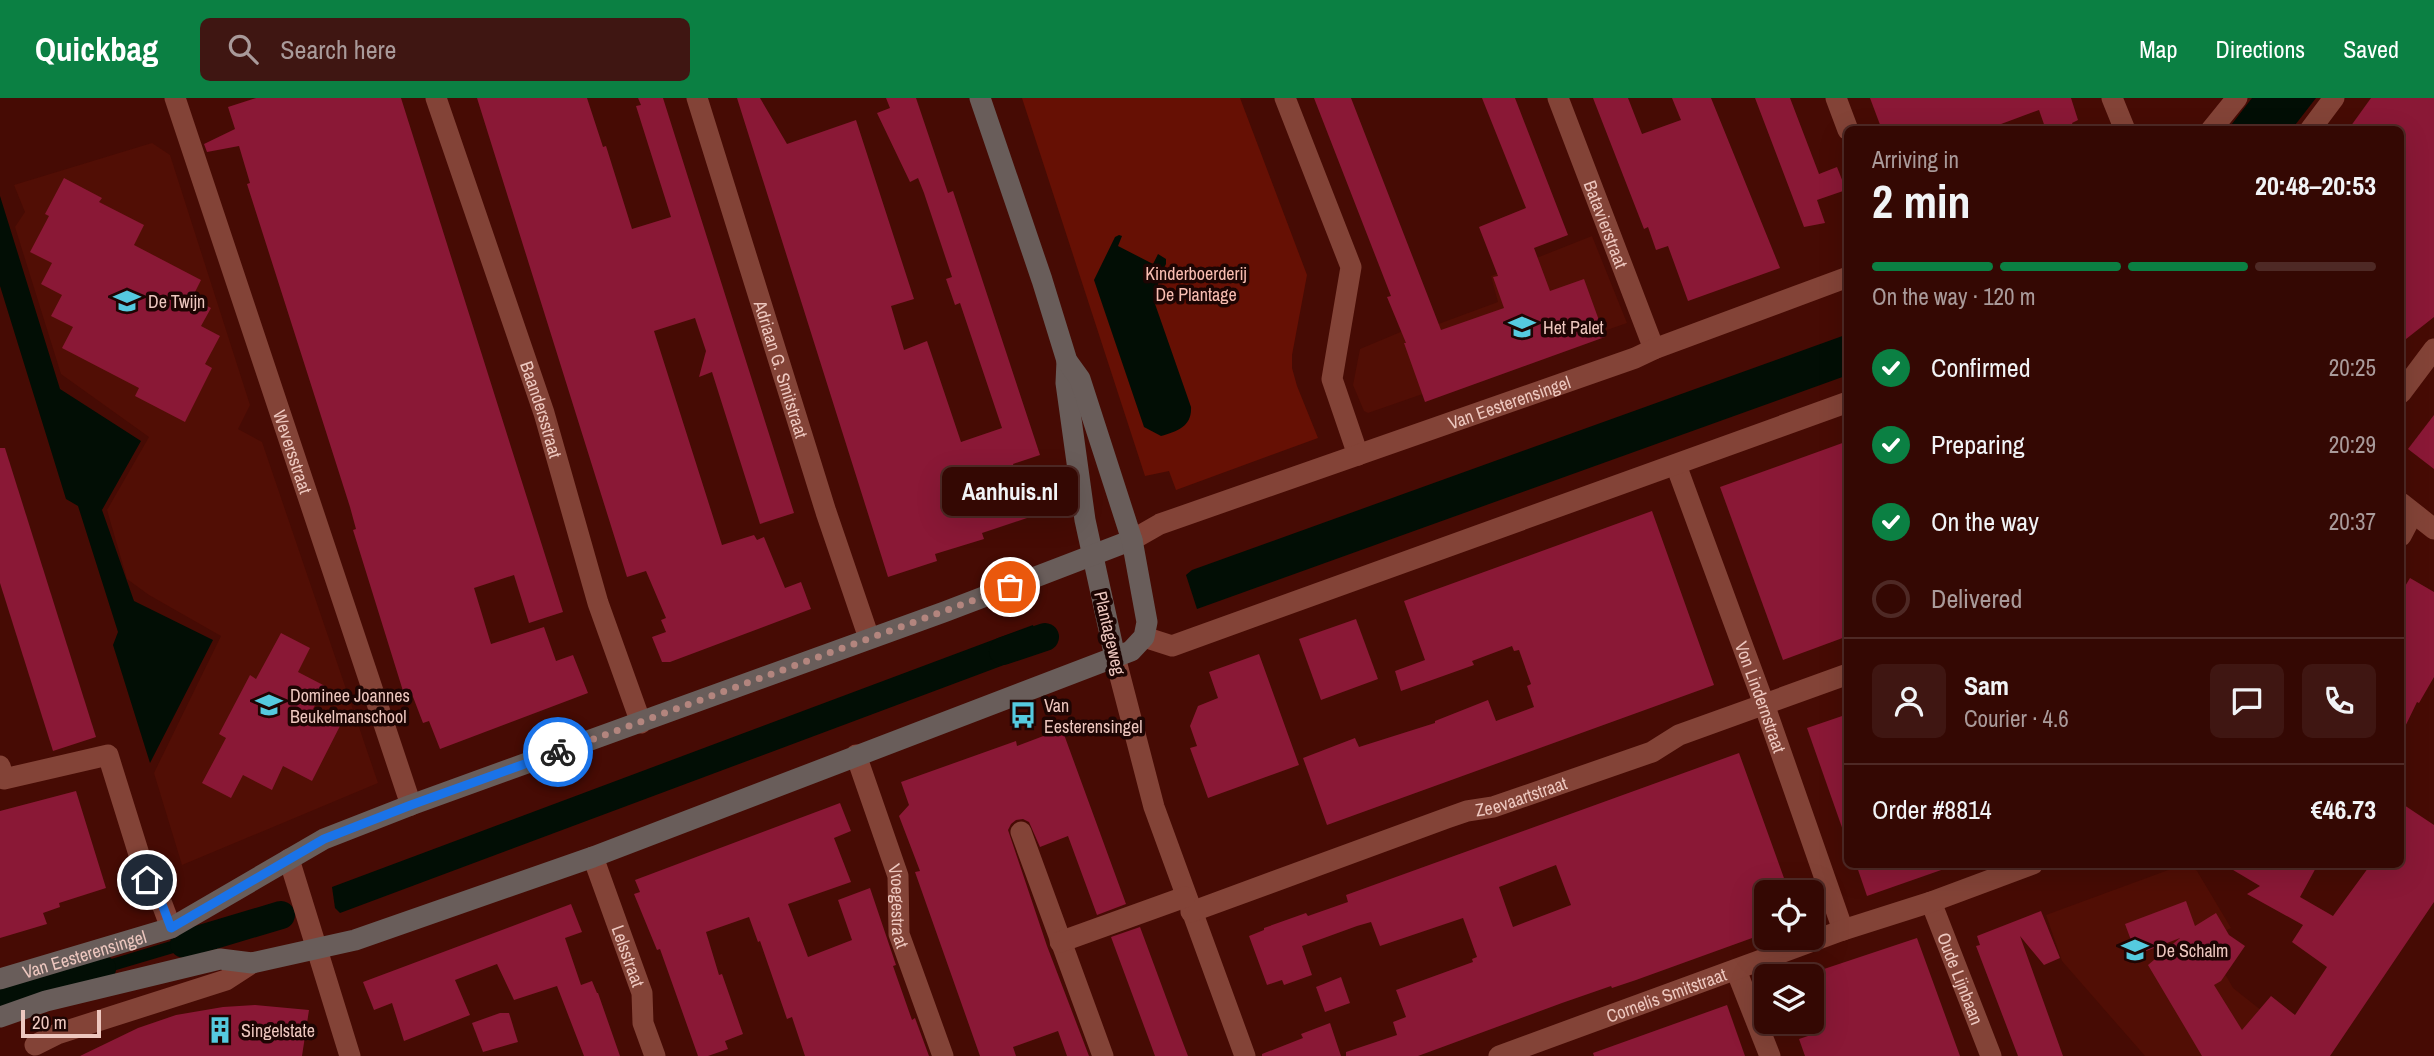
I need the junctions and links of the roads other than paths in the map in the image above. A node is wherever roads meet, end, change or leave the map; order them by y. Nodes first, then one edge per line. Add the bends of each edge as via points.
1 (175, 98) edge
2 (436, 98) edge
3 (697, 98) edge
4 (980, 98) edge
5 (1285, 98) edge
6 (1558, 98) edge
7 (1836, 98) edge
8 (2112, 98) edge
9 (2237, 98) edge
10 (2334, 98) edge
11 (1847, 126) edge
12 (2122, 126) edge
13 (2214, 126) edge
14 (2313, 126) edge
15 (1844, 278) edge
16 (1654, 349) junction
17 (2434, 349) edge
18 (1067, 361) junction
19 (2404, 389) edge
20 (1844, 403) edge
21 (1358, 455) junction
22 (1676, 465) junction
23 (2407, 508) edge
24 (2434, 529) edge
25 (1132, 540) junction
26 (1092, 556) junction
27 (1143, 637) junction
28 (869, 638) junction
29 (1115, 657) junction
30 (1844, 675) edge
31 (1764, 704) junction
32 (641, 723) junction
33 (856, 755) junction
34 (0, 766) edge
35 (411, 805) junction
36 (1021, 832) dead end
37 (593, 857) junction
38 (289, 859) junction
39 (2022, 868) edge
40 (1931, 902) junction
41 (1188, 904) junction
42 (171, 928) junction
43 (1843, 930) junction
44 (1060, 942) junction
45 (318, 949) junction
46 (252, 963) junction
47 (1736, 970) junction
48 (0, 979) edge
49 (0, 1017) edge
50 (36, 1045) dead end
51 (350, 1056) edge
52 (655, 1056) edge
53 (943, 1056) edge
54 (1103, 1056) edge
55 (1244, 1056) edge
56 (1499, 1056) edge
57 (1770, 1056) edge
58 (1992, 1056) edge

1 - 35 street, Weversstraat
2 - 32 street, Baandersstraat via 544,413 598,603
3 - 28 street, Adriaan G. Smitstraat
4 - 18 street, Plantageweg
5 - 21 street via 1351,267 1332,379
6 - 16 street, Batavierstraat
7 - 11 street
8 - 12 street
9 - 13 street
10 - 14 street
15 - 16 street, Van Eesterensingel
16 - 21 street, Van Eesterensingel
17 - 19 street
18 - 25 street, Plantageweg via 1080,379
18 - 26 street, Plantageweg via 1066,383
20 - 22 street
21 - 25 street, Van Eesterensingel via 1160,524
22 - 27 street via 1172,646
22 - 31 street, Von Lindernstraat
23 - 24 street
25 - 26 street, Van Eesterensingel
25 - 27 street, Plantageweg via 1147,622
26 - 28 street, Van Eesterensingel
26 - 29 street, Plantageweg
27 - 29 street, Van Eesterensingel via 1131,651
28 - 32 street, Van Eesterensingel
29 - 33 street, Van Eesterensingel
29 - 41 street, Plantageweg via 1154,807
30 - 31 street, Zeevaartstraat
31 - 41 street, Zeevaartstraat via 1679,735 1652,752
31 - 43 street, Von Lindernstraat
32 - 35 street, Van Eesterensingel
33 - 37 street, Van Eesterensingel
33 - 53 street, Vroegestraat via 898,876 899,934
34 - 42 street via 4,779 108,755 147,880
35 - 38 street, Van Eesterensingel via 324,839
36 - 44 street
37 - 45 street, Van Eesterensingel
37 - 52 street, Lelsstraat via 642,993 643,1023
38 - 42 street, Van Eesterensingel
38 - 45 street
39 - 40 street, Cornelis Smitstraat
40 - 43 street, Cornelis Smitstraat
40 - 58 street, Oude Lijnbaan
41 - 44 street
41 - 55 street, Plantageweg
42 - 48 street, Van Eesterensingel
43 - 47 street, Cornelis Smitstraat
44 - 54 street
45 - 46 street, Van Eesterensingel
45 - 51 street
46 - 49 street, Van Eesterensingel via 220,958 46,1001
46 - 50 street, Van Eesterensingel via 226,980 57,1034
47 - 56 street, Cornelis Smitstraat
47 - 57 street

